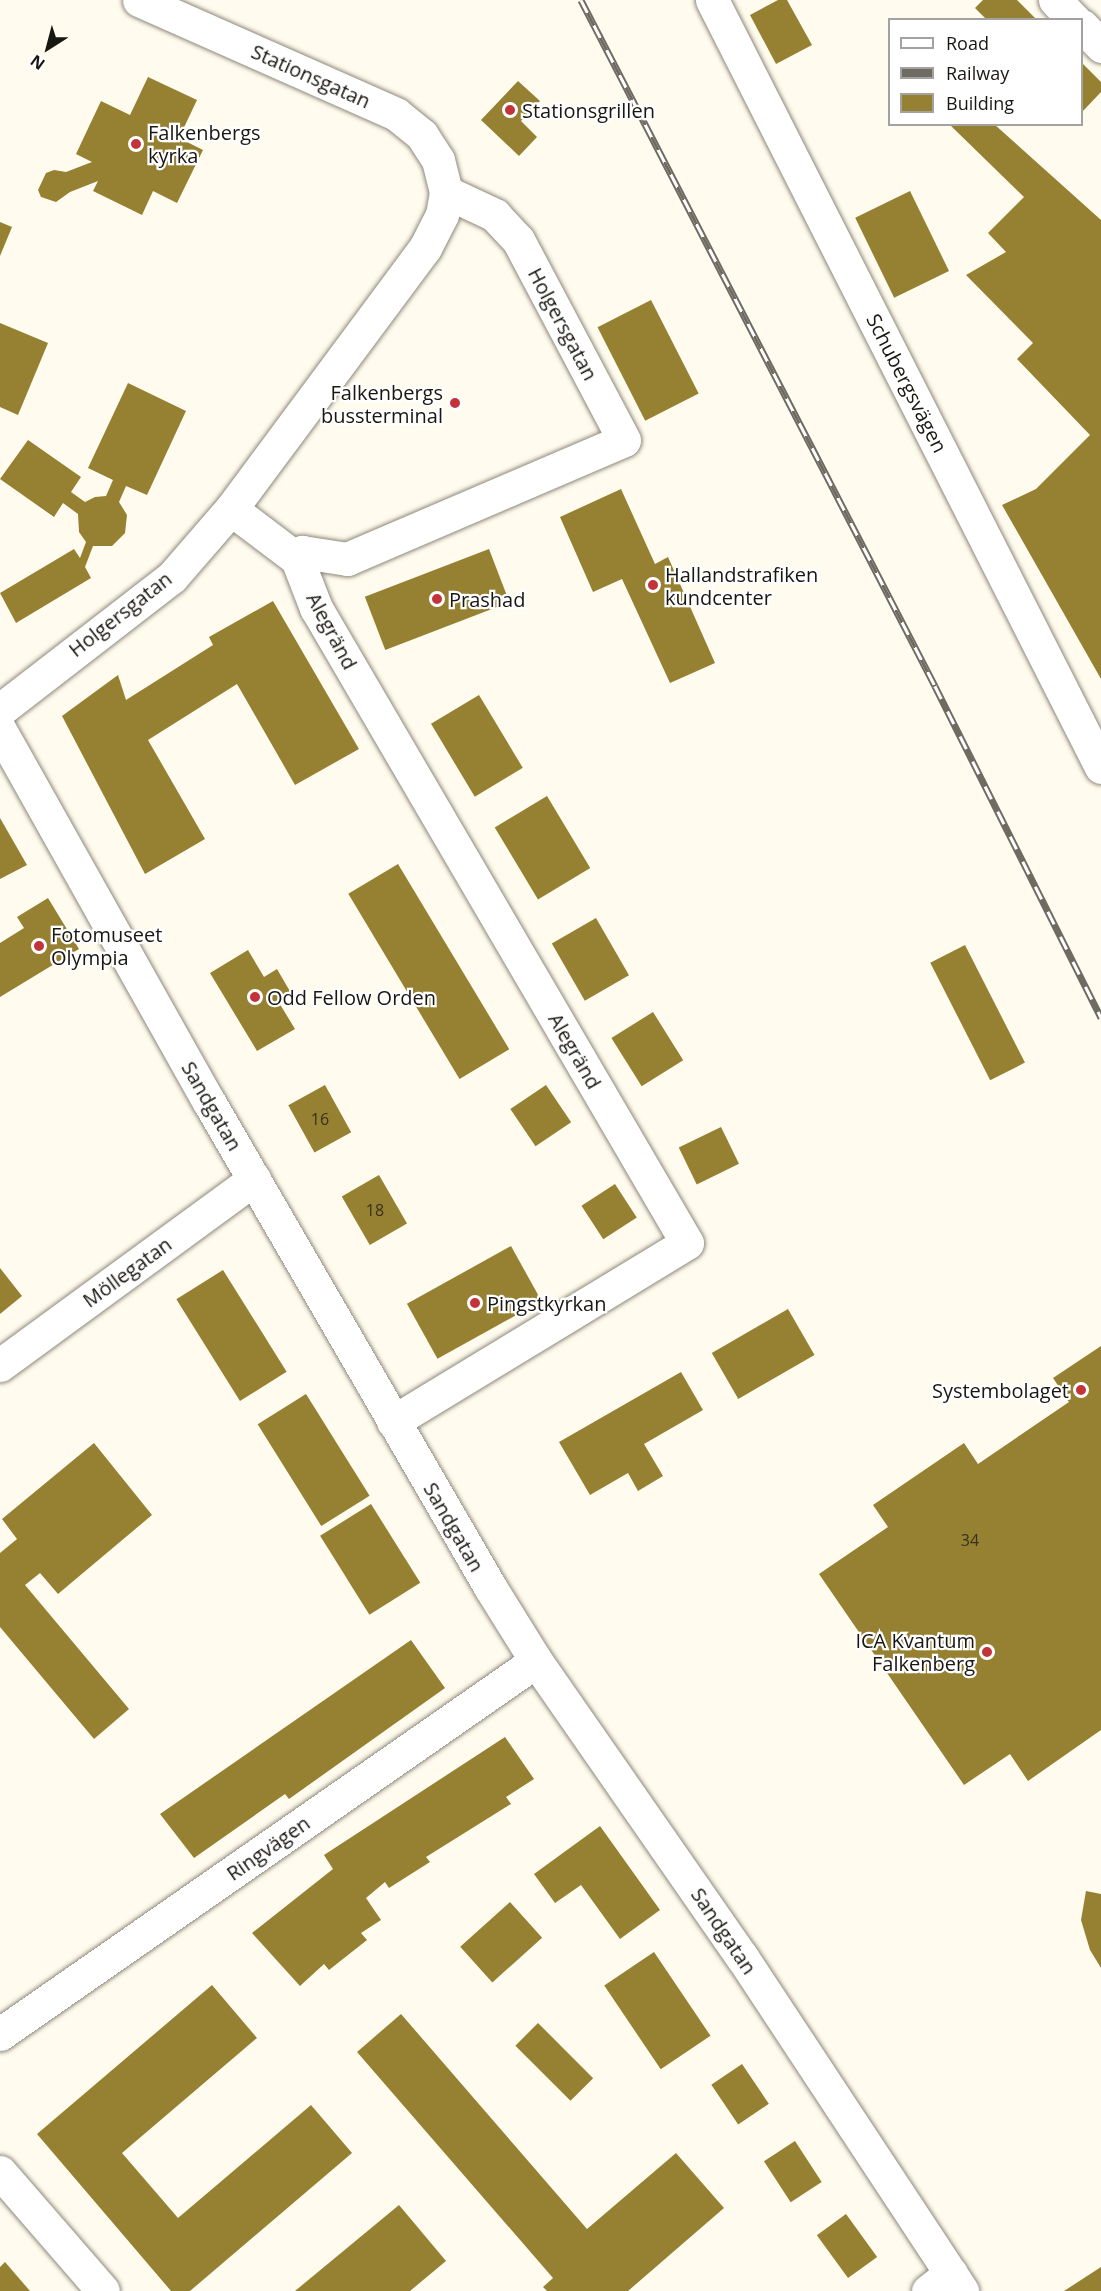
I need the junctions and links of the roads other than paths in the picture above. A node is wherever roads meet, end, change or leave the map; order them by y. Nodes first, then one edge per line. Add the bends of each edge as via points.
1 (138, 0) edge
2 (712, 0) edge
3 (1055, 0) edge
4 (1072, 18) edge
5 (1083, 27) edge
6 (1101, 46) edge
7 (446, 192) junction
8 (231, 509) junction
9 (297, 559) junction
10 (0, 710) edge
11 (0, 730) edge
12 (1101, 766) edge
13 (254, 1179) junction
14 (0, 1365) edge
15 (393, 1422) junction
16 (536, 1661) junction
17 (0, 2034) edge
18 (0, 2172) edge
19 (947, 2285) edge
20 (104, 2291) edge

1 - 7 street, Stationsgatan via 396,114 422,135 438,160
2 - 12 street, Schubergsvägen
3 - 4 street
5 - 6 street
7 - 8 street, Holgersgatan via 442,215 425,248
7 - 9 street, Holgersgatan via 495,215 518,240 624,440 346,560 302,552
8 - 9 street
8 - 10 street, Holgersgatan via 172,577
9 - 15 street, Alegränd via 316,608 687,1243
11 - 13 street, Sandgatan
13 - 14 street, Möllegatan
13 - 15 street, Sandgatan
15 - 16 street, Sandgatan
16 - 17 street, Ringvägen
16 - 19 street, Sandgatan via 742,1957
18 - 20 street

